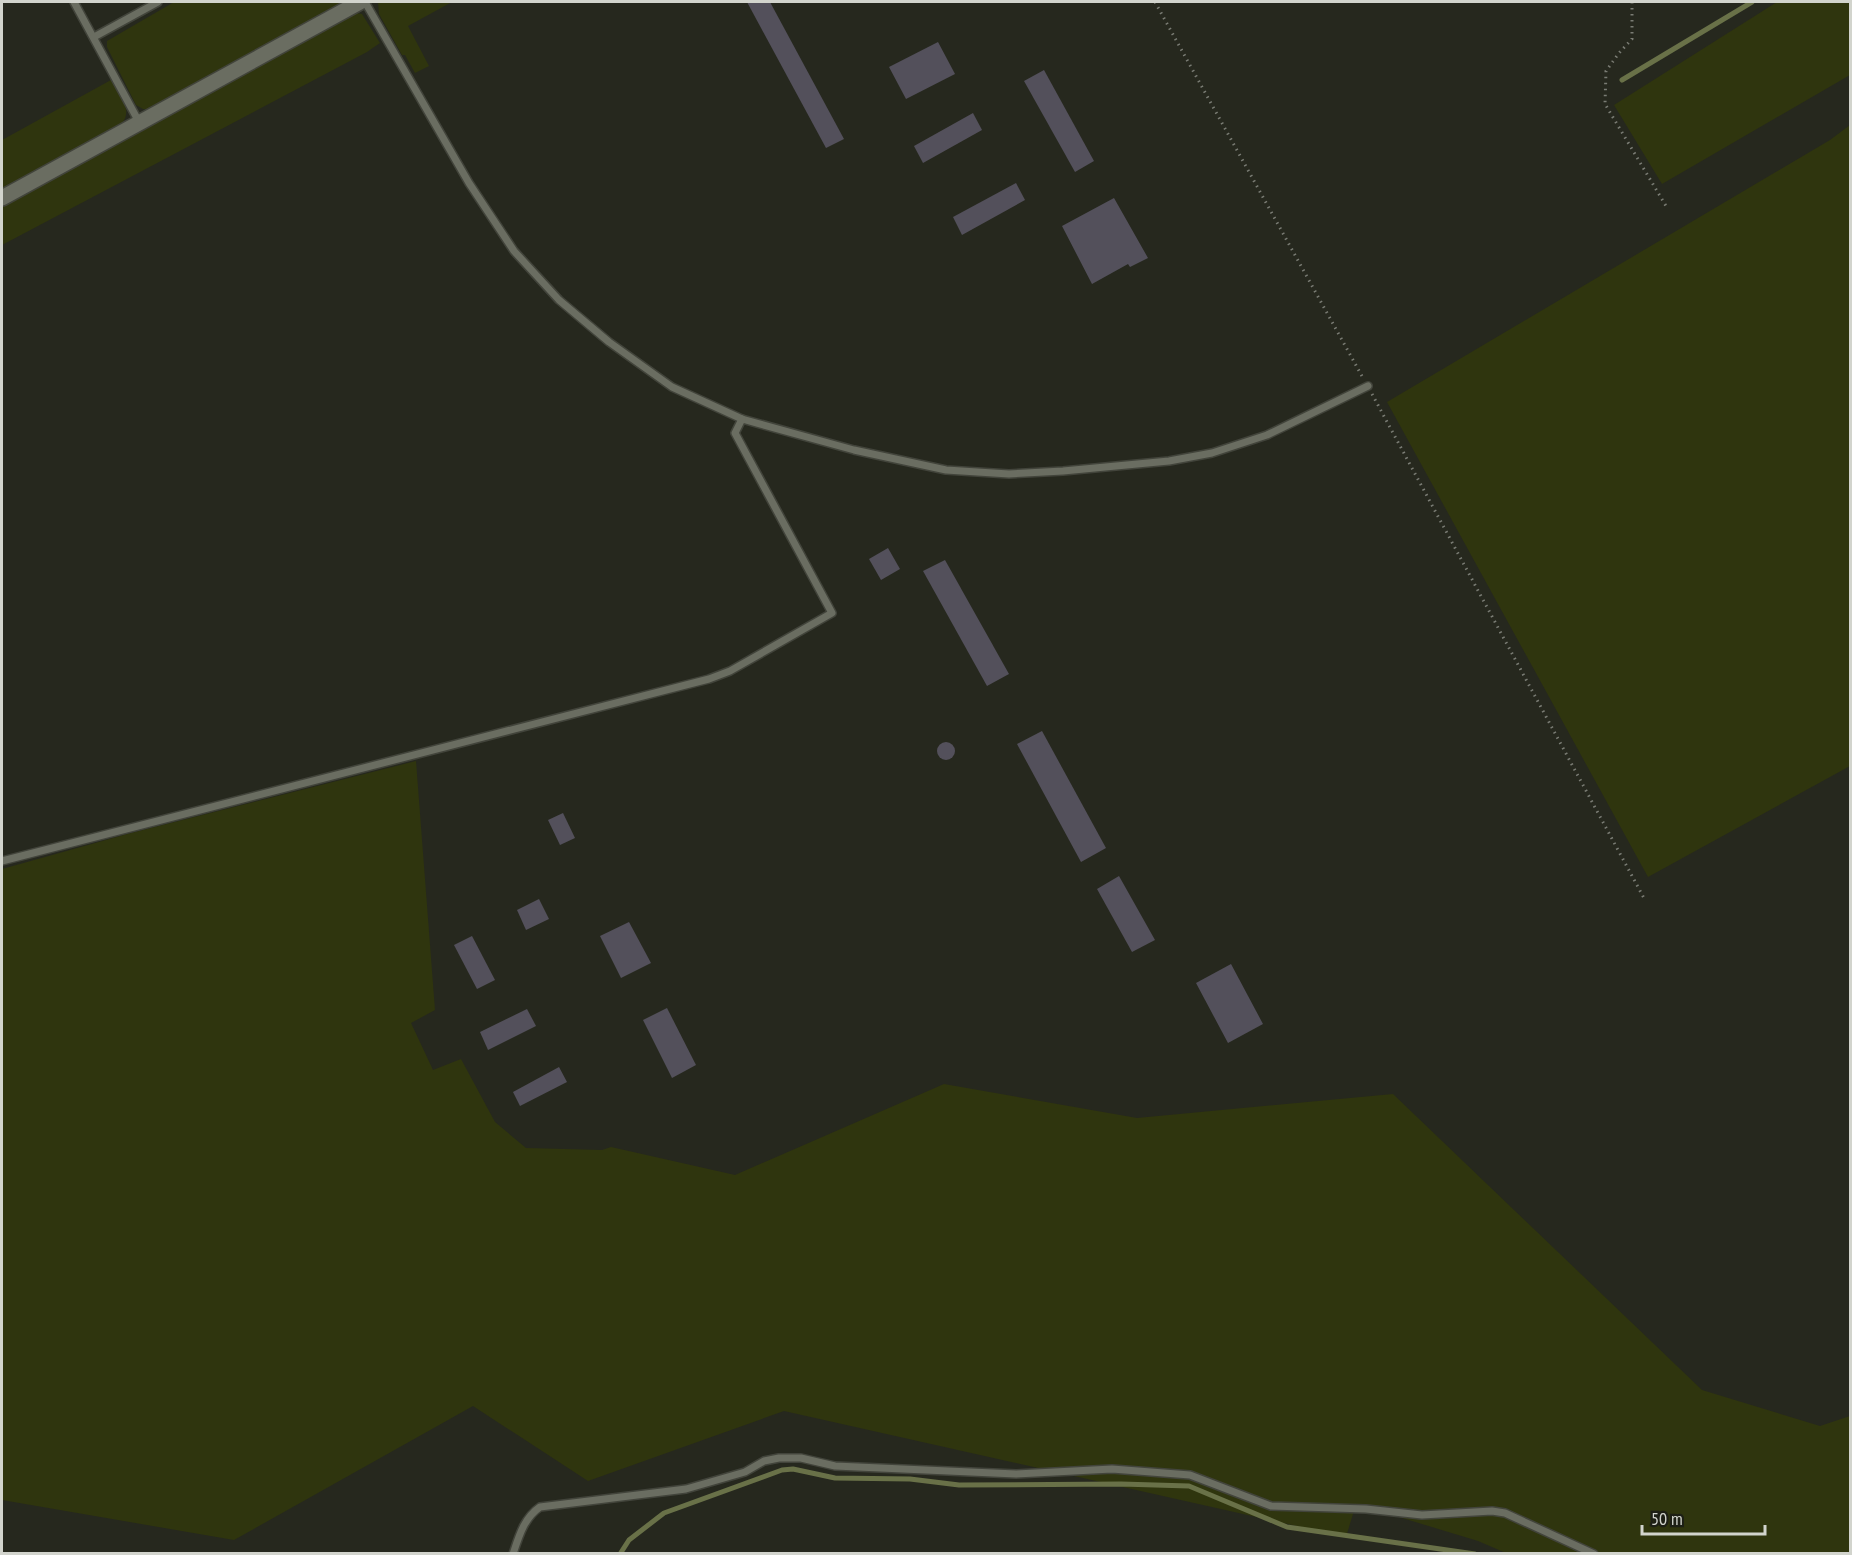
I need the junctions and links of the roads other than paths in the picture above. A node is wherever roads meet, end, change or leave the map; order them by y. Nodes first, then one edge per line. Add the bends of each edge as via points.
1 (74, 2) edge
2 (158, 2) edge
3 (360, 2) edge
4 (365, 2) edge
5 (94, 37) junction
6 (139, 123) junction
7 (2, 198) edge
8 (1368, 386) road end
9 (742, 419) junction
10 (2, 861) edge
11 (513, 1554) edge
12 (1594, 1554) edge

1 - 5 lane
2 - 5 lane
3 - 6 street
4 - 9 lane via 469,183 514,251 559,300 609,342 672,387
5 - 6 lane
6 - 7 street
8 - 9 lane via 1266,435 1212,453 1170,461 1009,474 946,470
9 - 10 lane via 735,433 832,613 730,672 709,679
11 - 12 lane via 522,1527 540,1507 686,1489 779,1458 801,1458 835,1466 1016,1474 1112,1469 1190,1475 1271,1506 1422,1515 1505,1513

